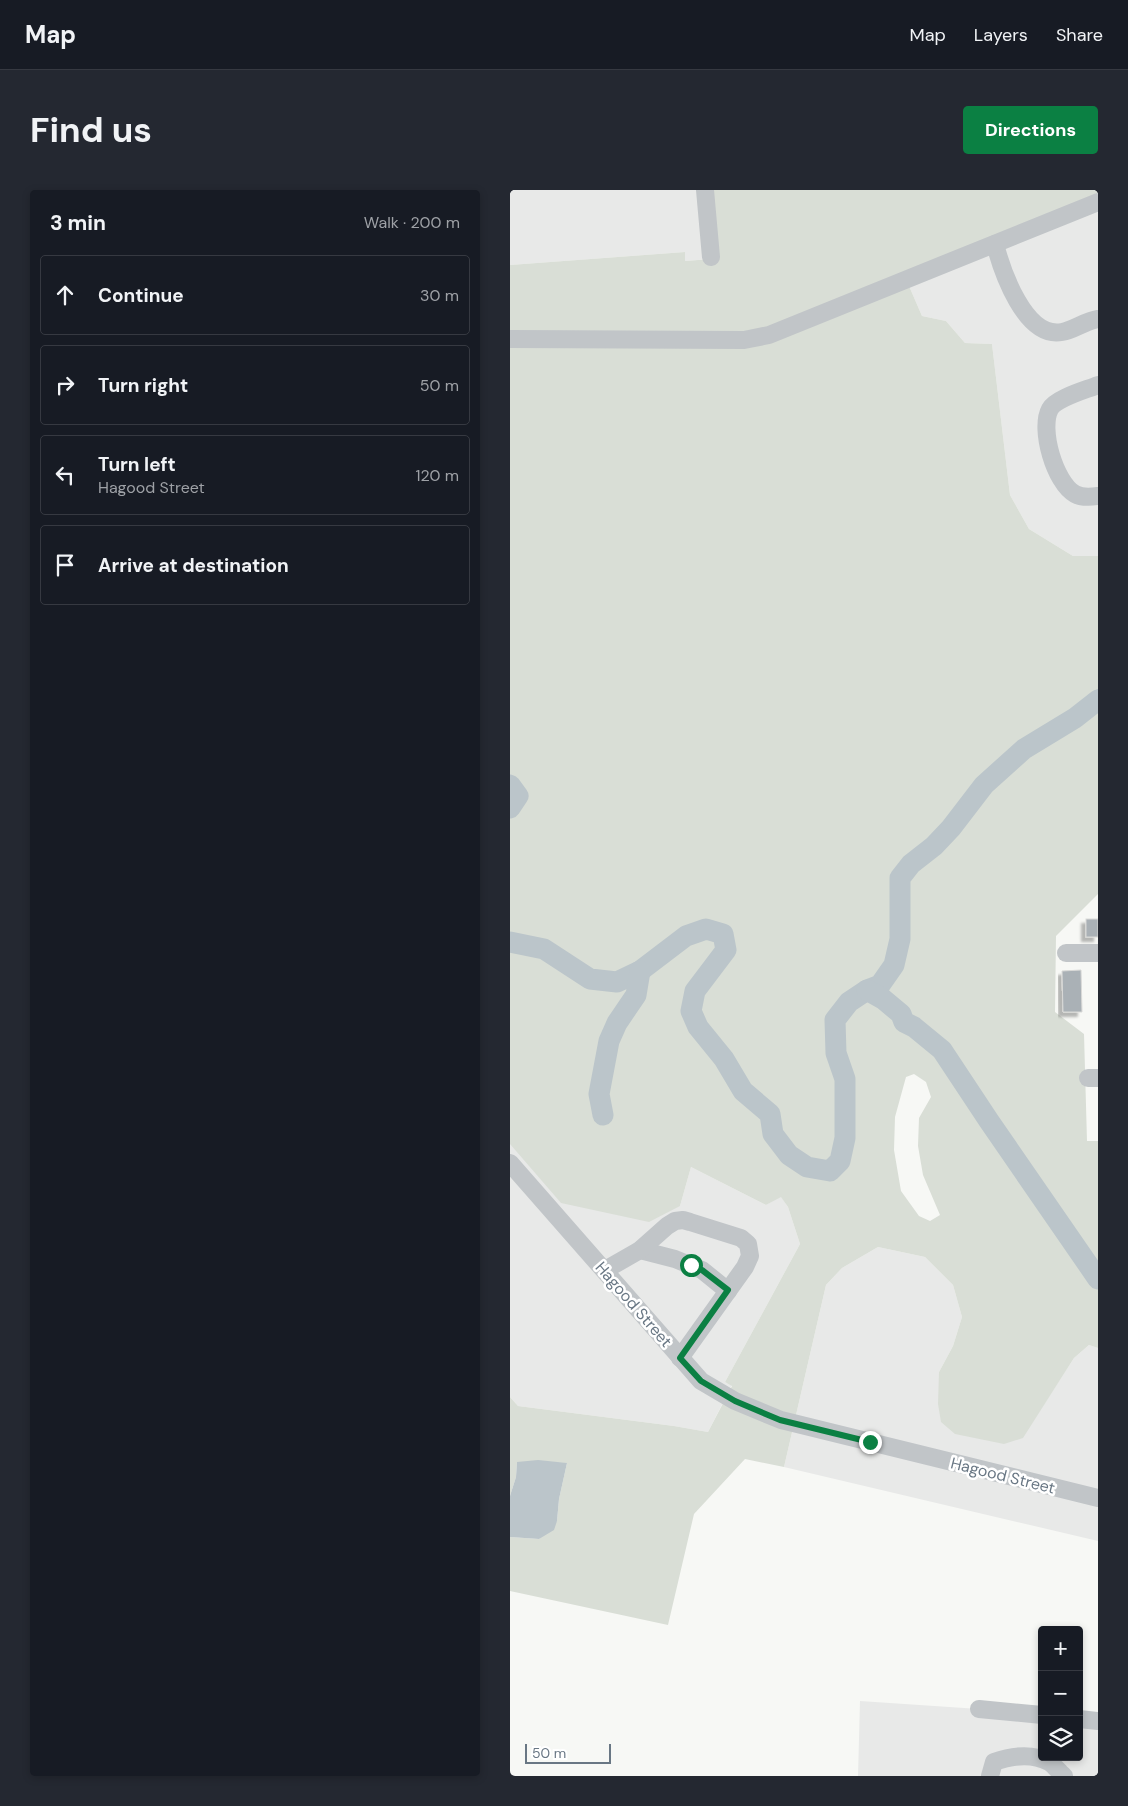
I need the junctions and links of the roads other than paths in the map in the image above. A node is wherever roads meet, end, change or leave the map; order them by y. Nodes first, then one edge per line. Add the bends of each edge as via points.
1 (705, 190) edge
2 (1098, 202) edge
3 (995, 244) junction
4 (711, 257) dead end
5 (1098, 319) edge
6 (510, 339) edge
7 (1098, 385) edge
8 (1098, 496) edge
9 (1066, 953) dead end
10 (1098, 953) edge
11 (510, 1163) edge
12 (640, 1250) junction
13 (605, 1270) junction
14 (728, 1290) junction
15 (680, 1358) junction
16 (1098, 1498) edge
17 (979, 1709) dead end
18 (1038, 1715) edge
19 (1083, 1719) edge
20 (1098, 1721) edge
21 (990, 1776) edge
22 (1064, 1776) edge

1 - 4 street
2 - 3 street
3 - 5 street via 1006,281 1032,322 1042,329 1062,332
3 - 6 street via 769,335 744,340
7 - 8 street via 1057,402 1050,408 1045,430 1055,467 1065,486 1076,495
9 - 10 street
11 - 13 street, Hagood Street
12 - 13 street
12 - 14 street via 696,1268
12 - 14 street via 667,1226 683,1220 741,1238 748,1244 750,1256
13 - 15 street, Hagood Street
14 - 15 street
15 - 16 street, Hagood Street via 701,1381 735,1401 780,1420
17 - 18 street
19 - 20 street
21 - 22 street via 994,1762 1029,1756 1049,1762

